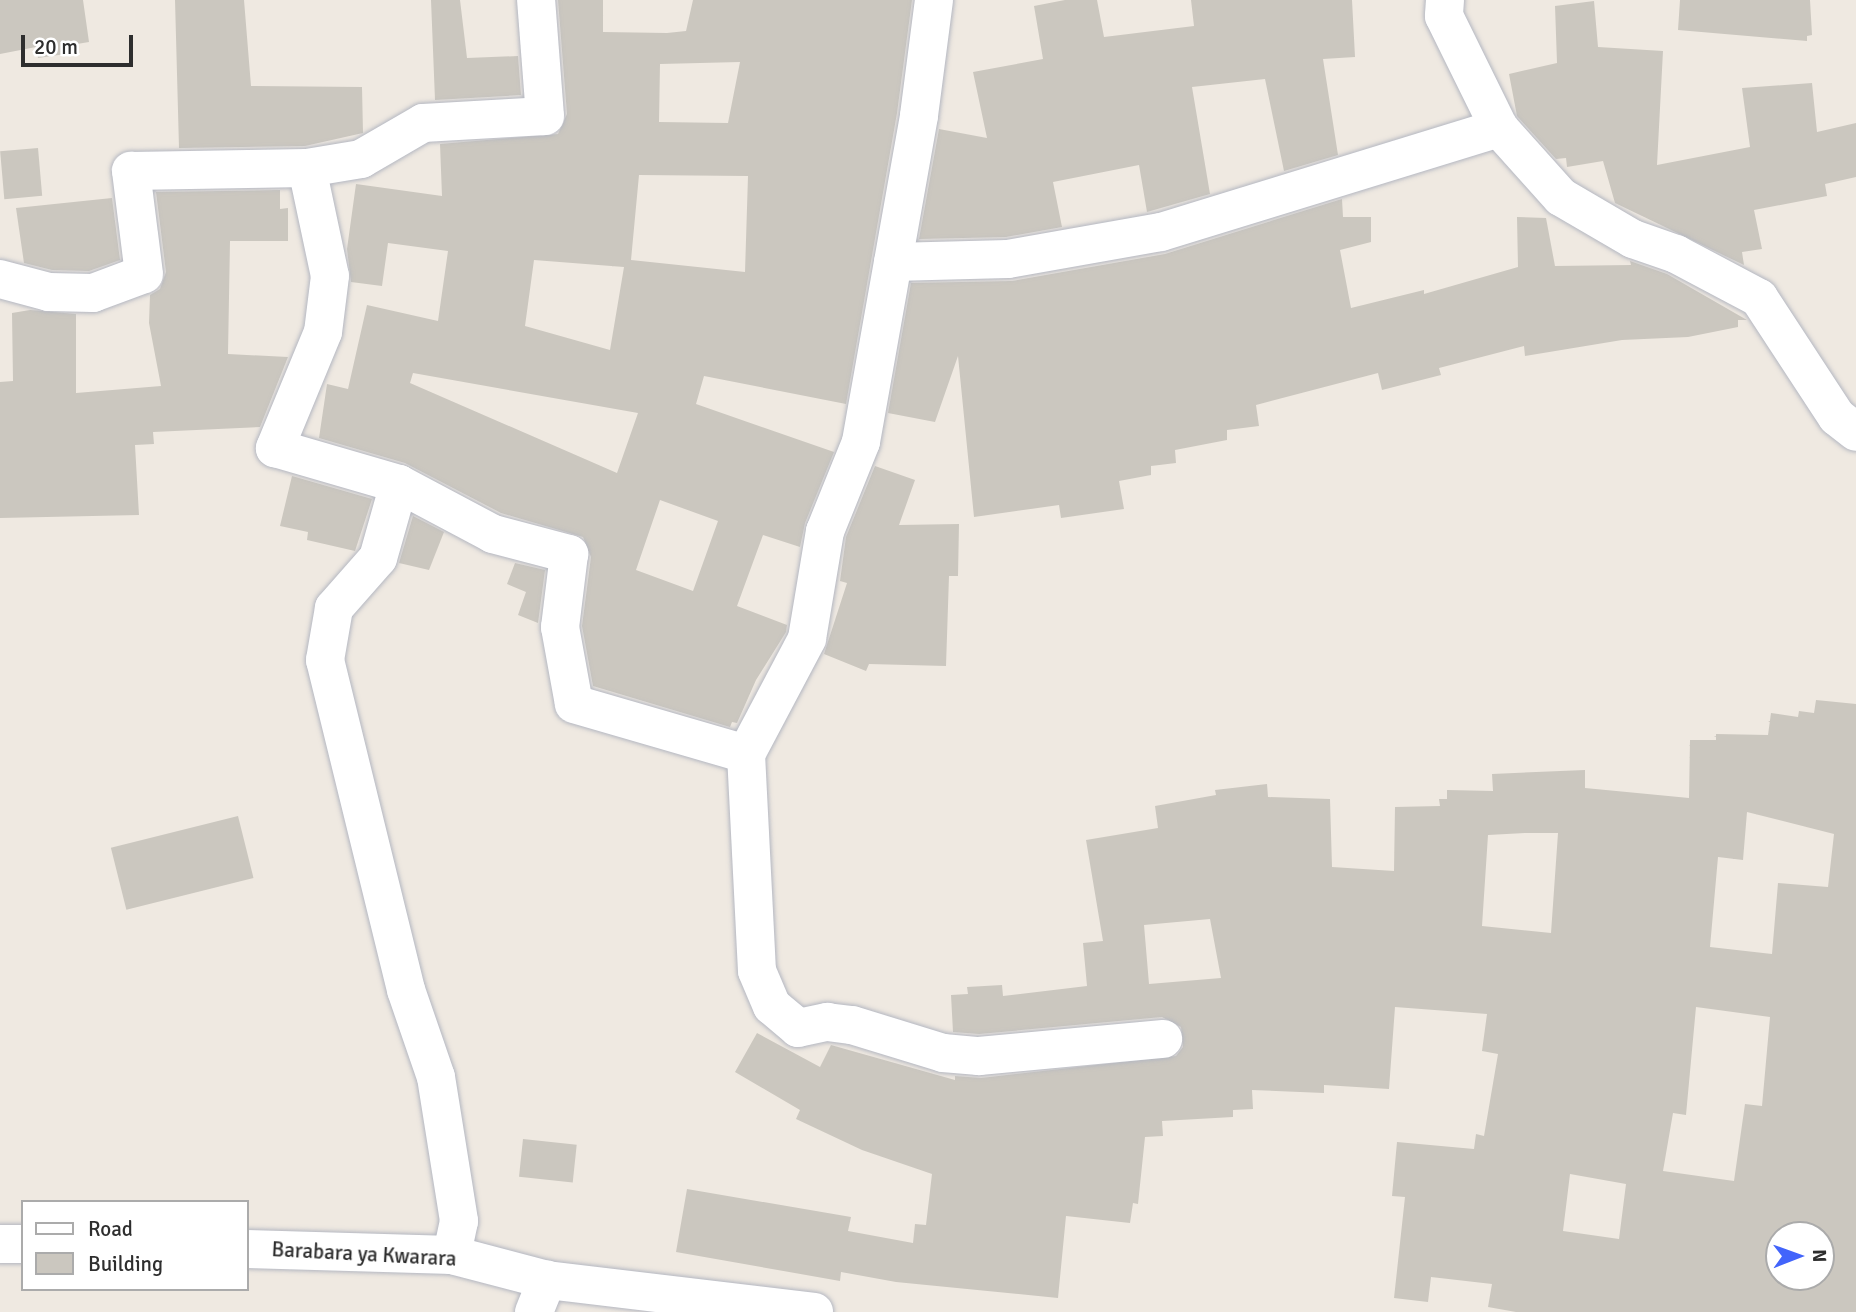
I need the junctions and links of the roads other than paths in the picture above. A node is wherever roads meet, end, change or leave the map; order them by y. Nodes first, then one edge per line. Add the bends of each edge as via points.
1 (536, 0) edge
2 (934, 0) edge
3 (1446, 0) edge
4 (1499, 128) junction
5 (307, 168) junction
6 (894, 262) junction
7 (0, 279) edge
8 (1856, 432) edge
9 (399, 484) junction
10 (746, 754) junction
11 (1163, 1039) dead end
12 (0, 1244) edge
13 (21, 1244) edge
14 (248, 1249) edge
15 (452, 1255) junction
16 (540, 1296) edge
17 (814, 1312) edge

1 - 5 street via 545,116 423,123 361,159
2 - 6 street
3 - 4 street via 1444,16
4 - 6 street via 1161,232 1008,259
4 - 8 street via 1561,197 1633,239 1676,254 1759,298 1837,417
5 - 7 street via 131,171 144,274 93,293 48,292
5 - 9 street via 330,276 323,332 275,448
6 - 10 street via 861,442 825,531 807,639
9 - 10 street via 493,534 569,554 560,626 574,705
9 - 15 street via 378,558 334,608 325,660 406,990 436,1077 459,1221
10 - 11 street via 757,971 772,1006 798,1028 827,1022 852,1025 943,1053 979,1056
12 - 13 street
14 - 15 street, Barabara ya Kwarara
15 - 16 street, Barabara ya Kwarara
16 - 17 street, Barabara ya Kwarara

